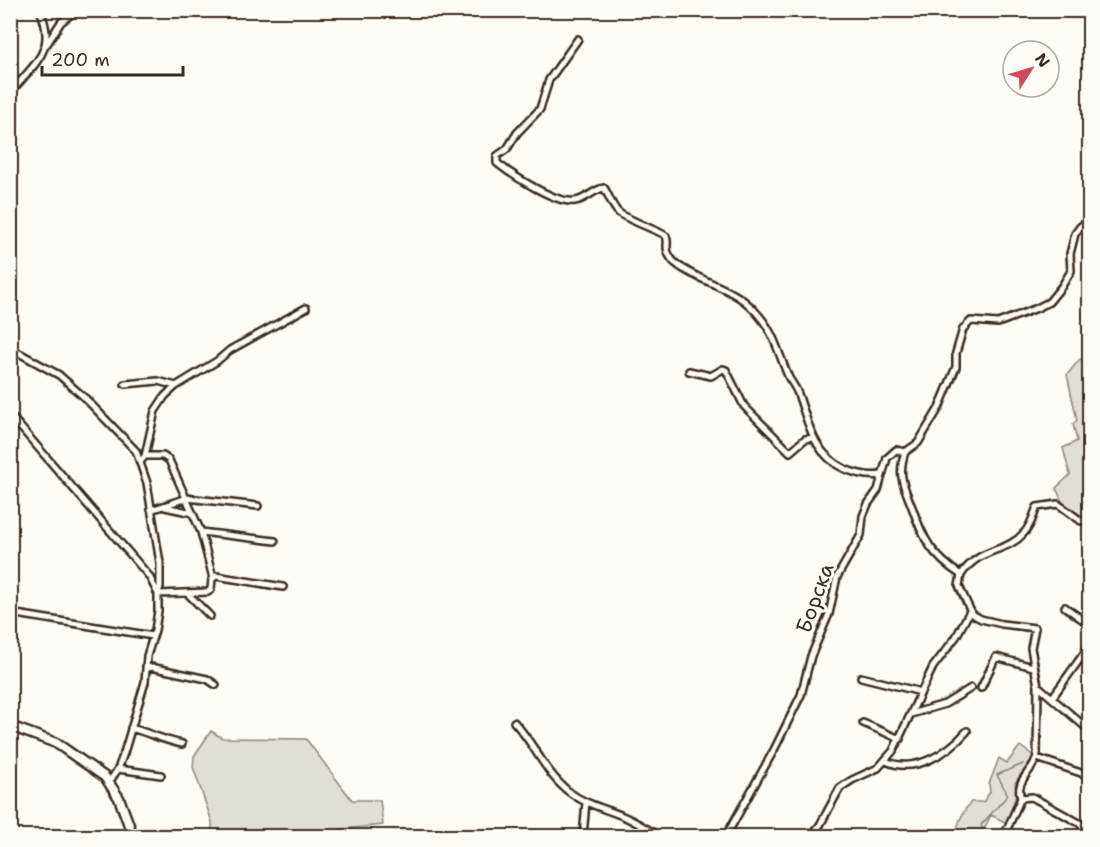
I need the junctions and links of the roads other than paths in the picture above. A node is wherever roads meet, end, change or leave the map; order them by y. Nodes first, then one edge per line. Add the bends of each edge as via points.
1 (40, 10) edge
2 (59, 10) edge
3 (76, 11) edge
4 (578, 39) dead end
5 (46, 44) junction
6 (10, 94) edge
7 (1089, 219) edge
8 (306, 308) dead end
9 (10, 348) edge
10 (689, 371) dead end
11 (125, 384) dead end
12 (173, 386) junction
13 (10, 415) edge
14 (813, 438) junction
15 (147, 444) junction
16 (136, 450) junction
17 (905, 452) junction
18 (143, 459) junction
19 (881, 476) junction
20 (187, 498) junction
21 (164, 506) junction
22 (258, 506) dead end
23 (152, 510) junction
24 (193, 513) junction
25 (1089, 518) edge
26 (201, 532) junction
27 (275, 541) dead end
28 (961, 574) junction
29 (213, 578) junction
30 (283, 587) dead end
31 (158, 593) junction
32 (187, 593) junction
33 (1065, 607) dead end
34 (970, 611) junction
35 (10, 613) edge
36 (210, 616) dead end
37 (1089, 625) edge
38 (153, 636) junction
39 (1089, 645) edge
40 (146, 666) junction
41 (1033, 667) junction
42 (861, 677) dead end
43 (216, 685) dead end
44 (1038, 686) junction
45 (971, 688) dead end
46 (981, 688) dead end
47 (921, 692) junction
48 (1052, 698) junction
49 (911, 714) junction
50 (514, 722) dead end
51 (863, 723) dead end
52 (10, 726) edge
53 (131, 728) junction
54 (967, 731) dead end
55 (1089, 731) edge
56 (900, 739) junction
57 (182, 744) dead end
58 (1037, 758) junction
59 (886, 761) junction
60 (118, 769) junction
61 (161, 775) dead end
62 (1089, 779) edge
63 (110, 781) junction
64 (1021, 798) junction
65 (586, 802) junction
66 (641, 826) junction
67 (1007, 836) edge
68 (133, 837) edge
69 (583, 837) edge
70 (640, 837) edge
71 (659, 837) edge
72 (726, 837) edge
73 (811, 837) edge
74 (1080, 837) edge

1 - 5 street
2 - 3 street
3 - 5 street via 61,22
4 - 14 street via 549,80 540,109 496,156 496,161 558,200 578,201 604,188 618,213 666,236 667,253 674,262 748,304 769,328
5 - 6 street
7 - 17 street via 1075,234 1071,271 1049,302 998,323 971,321 965,326 956,353 956,367 939,408 918,443
8 - 12 street
9 - 16 street via 59,375
10 - 14 street via 711,376 726,370 744,406 790,452 805,438
11 - 12 street via 148,381
12 - 15 street via 155,411
13 - 31 street via 149,576
14 - 19 street via 824,454 841,466 862,475
15 - 16 street
15 - 18 street
16 - 18 street
17 - 19 street, Борска via 889,454
17 - 28 street via 902,482 918,526 939,560
18 - 20 street via 167,458
18 - 23 street
19 - 72 street, Борска via 878,490 863,516 859,540 837,577 830,614 811,656 801,695
20 - 21 street
20 - 22 street
20 - 24 street
21 - 23 street
21 - 24 street
23 - 31 street via 161,572
24 - 26 street
25 - 28 street via 1078,520 1058,504 1037,507 1024,534 978,556
26 - 27 street
26 - 29 street
28 - 34 street via 959,586
29 - 30 street
29 - 32 street via 210,591
31 - 32 street
31 - 38 street
32 - 36 street
33 - 37 street
34 - 41 street via 989,621 1035,628
34 - 47 street
35 - 38 street
38 - 40 street
39 - 48 street
40 - 43 street via 207,679
40 - 53 street
41 - 44 street
41 - 46 street via 996,657
42 - 47 street
44 - 48 street
44 - 58 street
45 - 49 street via 945,704
47 - 49 street
48 - 55 street
49 - 56 street
50 - 65 street via 564,787
51 - 56 street
52 - 63 street via 56,743
53 - 57 street
53 - 60 street
54 - 59 street via 948,750 933,758 909,765
56 - 59 street
58 - 62 street
58 - 64 street via 1021,782
59 - 73 street via 840,788
60 - 61 street
60 - 63 street
63 - 68 street
64 - 67 street
64 - 74 street via 1032,797 1081,824
65 - 66 street
65 - 69 street
66 - 70 street
66 - 71 street

